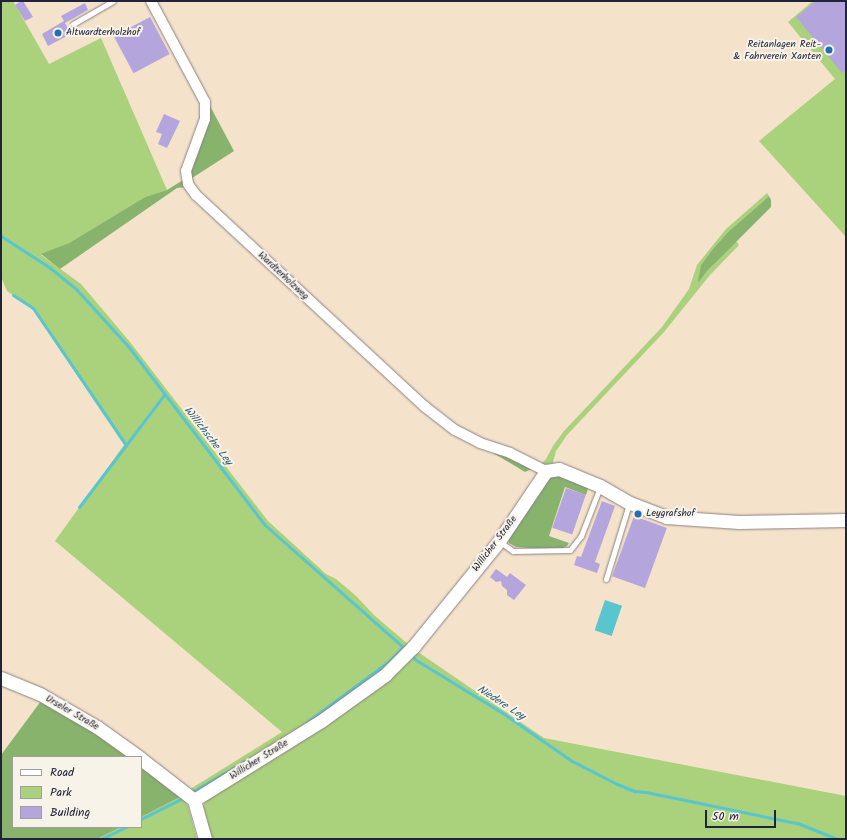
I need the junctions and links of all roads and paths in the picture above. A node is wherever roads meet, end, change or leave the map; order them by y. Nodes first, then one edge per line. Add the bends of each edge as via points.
1 (113, 1) edge
2 (151, 1) edge
3 (73, 24) dead end
4 (546, 470) junction
5 (600, 486) junction
6 (630, 503) junction
7 (846, 520) edge
8 (499, 541) junction
9 (606, 579) dead end
10 (1, 678) edge
11 (137, 756) edge
12 (142, 760) edge
13 (194, 800) junction
14 (205, 839) edge

1 - 3 lane
2 - 4 street, Wardterholzweg via 204,102 205,119 186,171 188,184 196,195 424,406 456,430
4 - 5 street via 559,468
4 - 8 street, Willicher Straße
5 - 6 street
5 - 8 lane via 581,536 570,550 513,551
6 - 7 street via 666,517 739,522
6 - 9 lane
8 - 13 street, Willicher Straße via 413,647 385,675 321,721
10 - 11 street, Urseler Straße via 40,694 97,726
12 - 13 street, Urseler Straße
13 - 14 street

